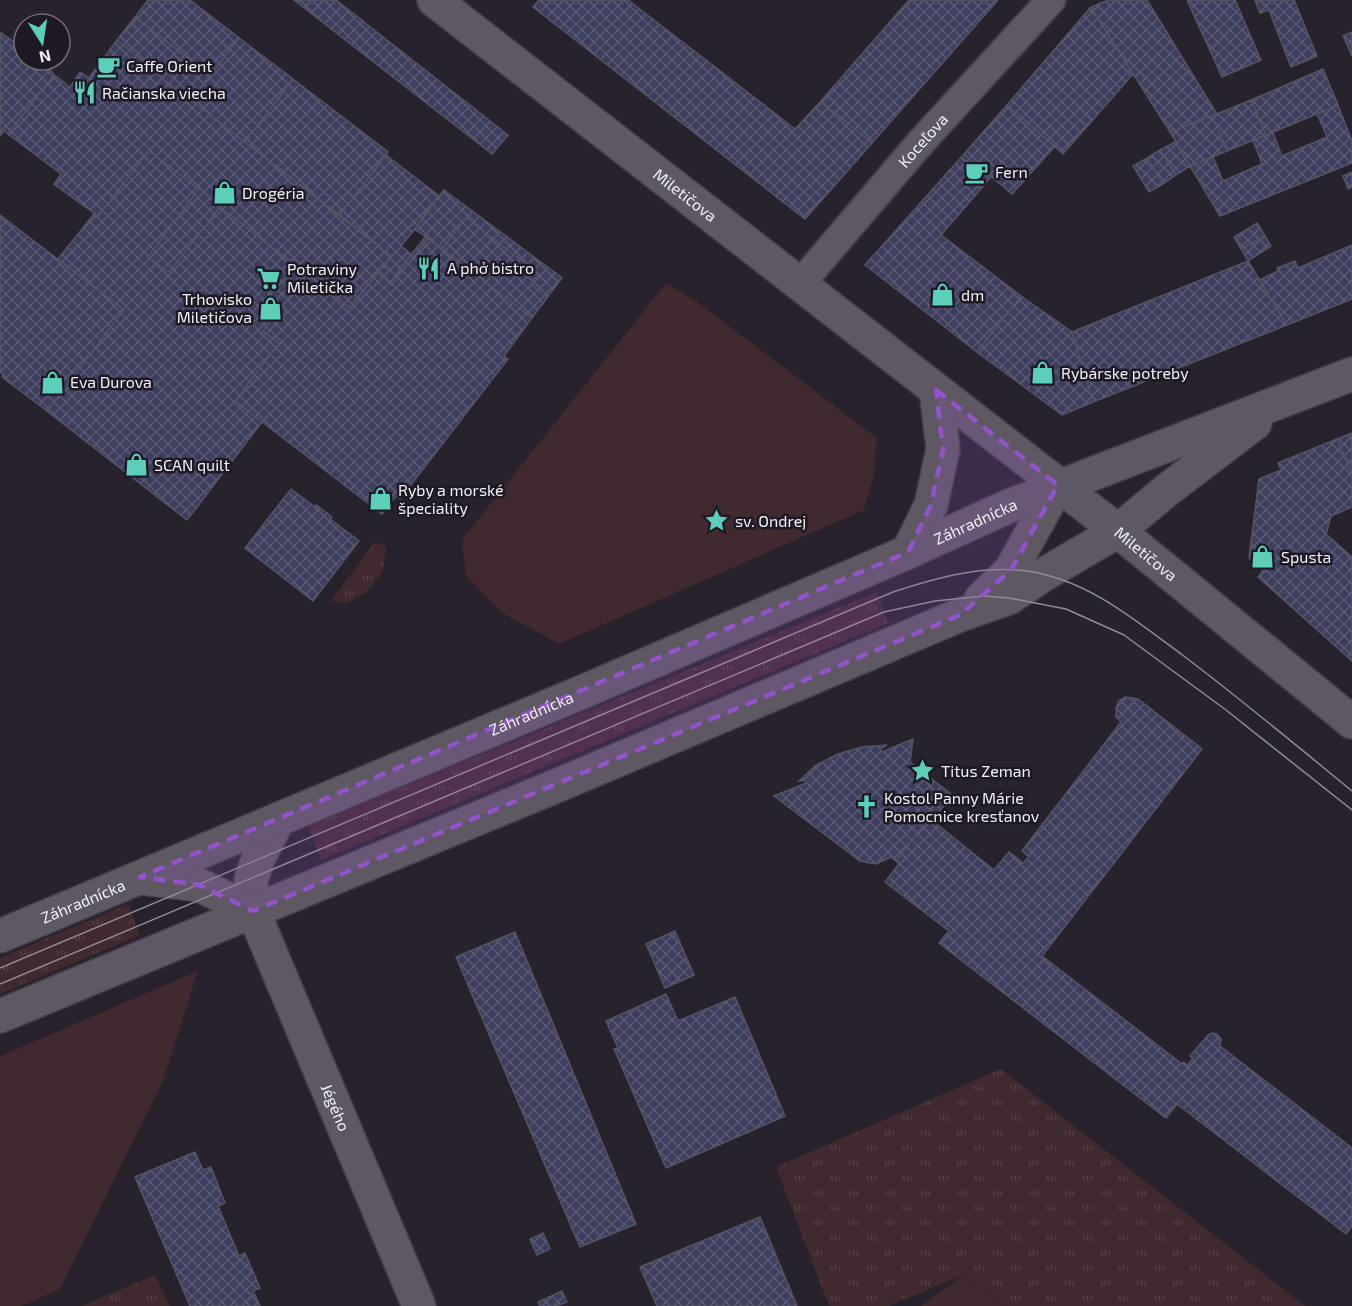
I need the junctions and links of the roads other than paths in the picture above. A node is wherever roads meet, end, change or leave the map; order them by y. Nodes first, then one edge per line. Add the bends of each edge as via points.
1 (1051, 0) edge
2 (453, 6) edge
3 (800, 284) junction
4 (1352, 374) edge
5 (936, 390) junction
6 (1285, 400) junction
7 (1058, 485) junction
8 (1118, 531) junction
9 (908, 552) junction
10 (960, 615) junction
11 (1352, 722) edge
12 (278, 820) junction
13 (140, 877) junction
14 (253, 911) junction
15 (0, 936) edge
16 (0, 1016) edge
17 (418, 1306) edge

1 - 3 street, Koceľova via 921,142
2 - 3 street, Miletičova
3 - 5 street, Miletičova
4 - 6 street, Záhradnícka
5 - 7 street, Miletičova
5 - 9 street via 943,449 931,505
6 - 7 street, Záhradnícka
6 - 8 street, Záhradnícka
7 - 8 street, Miletičova
7 - 9 street, Záhradnícka
7 - 10 street, Záhradnícka via 1011,570
8 - 10 street, Záhradnícka via 1009,597
8 - 11 street, Miletičova
9 - 12 street, Záhradnícka
10 - 14 street, Záhradnícka
12 - 13 street, Záhradnícka
12 - 14 street, Jégého via 251,879
13 - 14 street via 199,885
13 - 15 street, Záhradnícka
14 - 16 street, Záhradnícka
14 - 17 street, Jégého

